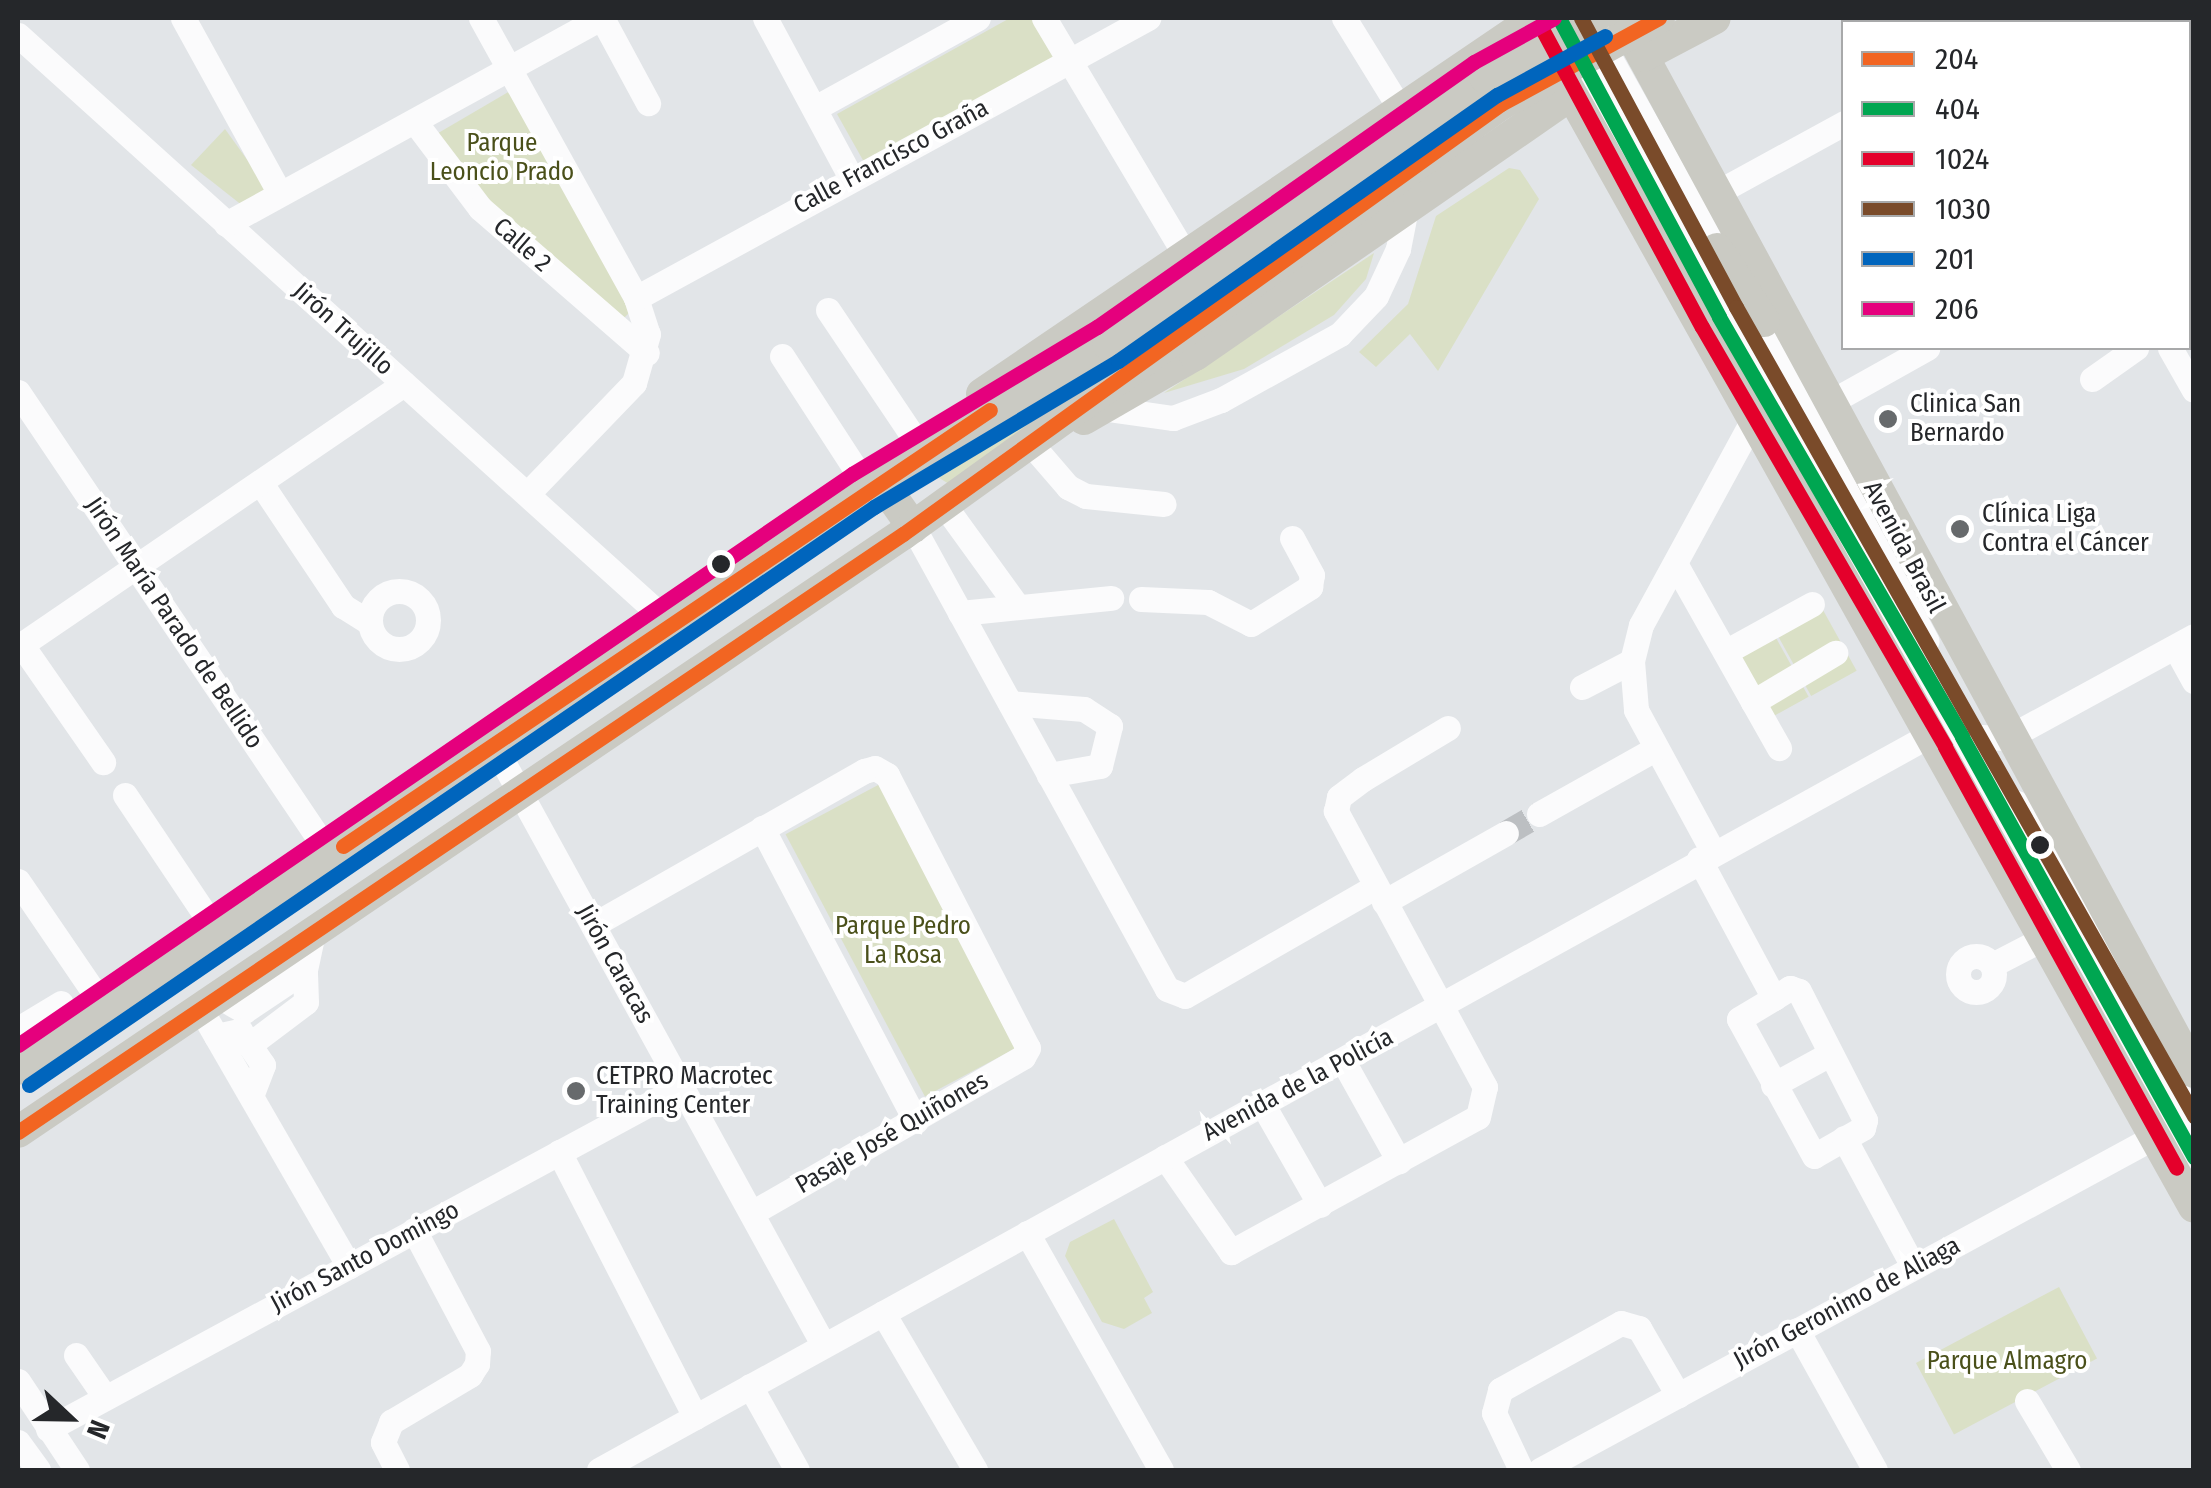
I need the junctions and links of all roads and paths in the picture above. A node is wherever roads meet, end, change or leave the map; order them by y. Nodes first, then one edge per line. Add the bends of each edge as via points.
1 (183, 18) edge
2 (482, 18) edge
3 (602, 18) edge
4 (765, 18) edge
5 (978, 18) edge
6 (1044, 18) edge
7 (1148, 18) edge
8 (1344, 18) edge
9 (1591, 18) edge
10 (1622, 18) edge
11 (1659, 18) edge
12 (1715, 18) edge
13 (18, 35) edge
14 (1550, 44) edge
15 (1643, 56) junction
16 (1070, 60) junction
17 (510, 69) junction
18 (648, 102) dead end
19 (1399, 107) junction
20 (815, 108) junction
21 (415, 122) junction
22 (1841, 125) edge
23 (851, 178) junction
24 (280, 192) junction
25 (1718, 192) junction
26 (1406, 208) junction
27 (226, 224) junction
28 (1717, 248) junction
29 (1184, 253) junction
30 (636, 298) junction
31 (828, 310) dead end
32 (1718, 317) junction
33 (1924, 350) edge
34 (2133, 350) edge
35 (2171, 350) edge
36 (647, 352) junction
37 (782, 356) dead end
38 (1117, 356) junction
39 (2092, 379) dead end
40 (404, 384) junction
41 (2194, 390) edge
42 (18, 392) edge
43 (1827, 404) junction
44 (1109, 409) junction
45 (1756, 425) junction
46 (1036, 440) junction
47 (914, 450) junction
48 (873, 483) junction
49 (262, 485) junction
50 (526, 494) junction
51 (1164, 504) dead end
52 (944, 505) junction
53 (913, 526) junction
54 (1292, 538) dead end
55 (1677, 567) junction
56 (136, 568) junction
57 (1111, 598) dead end
58 (1141, 599) dead end
59 (1015, 603) junction
60 (1812, 604) dead end
61 (960, 612) junction
62 (668, 622) junction
63 (370, 623) dead end
64 (2184, 642) edge
65 (20, 646) edge
66 (1727, 651) junction
67 (1835, 653) dead end
68 (1632, 661) junction
69 (2194, 681) edge
70 (1582, 687) dead end
71 (1752, 702) junction
72 (1010, 704) junction
73 (1967, 722) junction
74 (1448, 728) dead end
75 (492, 742) junction
76 (1779, 748) dead end
77 (1652, 750) junction
78 (103, 762) dead end
79 (1050, 775) junction
80 (521, 794) junction
81 (125, 795) dead end
82 (1539, 814) tunnel mouth
83 (762, 828) junction
84 (1506, 833) tunnel mouth
85 (330, 855) junction
86 (1706, 856) junction
87 (18, 881) edge
88 (1380, 894) junction
89 (593, 925) junction
90 (216, 931) junction
91 (313, 933) junction
92 (2044, 938) junction
93 (1992, 965) dead end
94 (1774, 998) junction
95 (1444, 1006) junction
96 (106, 1010) junction
97 (56, 1018) junction
98 (228, 1022) junction
99 (18, 1029) edge
100 (1828, 1055) junction
101 (1343, 1061) junction
102 (18, 1069) edge
103 (2194, 1072) edge
104 (1774, 1085) junction
105 (682, 1086) junction
106 (1263, 1104) junction
107 (916, 1120) junction
108 (2194, 1122) edge
109 (18, 1132) edge
110 (2156, 1136) junction
111 (1844, 1138) junction
112 (559, 1152) junction
113 (1165, 1157) junction
114 (2194, 1158) edge
115 (1399, 1161) junction
116 (1320, 1205) junction
117 (2194, 1207) edge
118 (752, 1213) junction
119 (414, 1230) junction
120 (1027, 1232) junction
121 (349, 1266) junction
122 (1913, 1266) junction
123 (882, 1313) junction
124 (1797, 1330) junction
125 (824, 1344) junction
126 (71, 1361) dead end
127 (18, 1381) edge
128 (750, 1386) junction
129 (1678, 1395) junction
130 (99, 1401) junction
131 (2027, 1401) dead end
132 (696, 1416) junction
133 (48, 1429) junction
134 (18, 1442) edge
135 (38, 1470) edge
136 (76, 1470) edge
137 (397, 1470) edge
138 (598, 1470) edge
139 (797, 1470) edge
140 (975, 1470) edge
141 (1160, 1470) edge
142 (1521, 1470) edge
143 (1540, 1470) edge
144 (1875, 1470) edge
145 (2068, 1470) edge

1 - 24 street
2 - 17 street
3 - 17 street
3 - 18 street
4 - 20 street
5 - 20 street
6 - 16 street
7 - 16 street, Calle Francisco Graña
8 - 19 street
9 - 14 main road
9 - 28 street, Avenida Brasil
10 - 15 main road, Avenida Brasil
11 - 14 main road
12 - 15 main road
13 - 27 street, Jirón Trujillo
14 - 19 main road
14 - 26 main road
14 - 32 street, Avenida Brasil
14 - 38 main road via 1501,104
14 - 45 main road, Avenida Brasil
15 - 25 main road, Avenida Brasil
16 - 23 street, Calle Francisco Graña
16 - 29 street
17 - 21 street
17 - 30 street
19 - 29 main road
20 - 23 street
21 - 24 street
21 - 36 street, Calle 2 via 480,208
22 - 25 street
23 - 30 street, Calle Francisco Graña
24 - 27 street
25 - 43 main road, Avenida Brasil
26 - 44 main road
26 - 44 street via 1398,250 1376,296 1340,334 1221,400 1173,418
27 - 40 street, Jirón Trujillo
28 - 43 main road
28 - 73 street, Avenida Brasil
29 - 47 main road
30 - 36 street
31 - 47 street
32 - 45 main road
32 - 73 street, Avenida Brasil
33 - 43 street
34 - 39 street
35 - 41 street
36 - 50 street via 634,384
37 - 48 street
38 - 46 main road
38 - 47 main road
40 - 49 street
40 - 50 street, Jirón Trujillo
42 - 56 street, Jirón María Parado de Bellido
43 - 73 main road, Avenida Brasil
44 - 46 main road
45 - 55 street
45 - 73 main road, Avenida Brasil
46 - 51 street via 1068,487 1086,496
46 - 52 main road
47 - 48 main road
47 - 52 main road
48 - 53 main road
48 - 62 main road
49 - 56 street
49 - 63 street via 343,606
50 - 62 street, Jirón Trujillo
52 - 53 main road
52 - 59 street
53 - 61 street
53 - 80 main road
54 - 58 street via 1312,575 1310,587 1250,624 1208,602
55 - 66 street
55 - 68 street via 1642,625
56 - 65 street
56 - 85 street, Jirón María Parado de Bellido
57 - 59 street
59 - 61 street
60 - 66 street
61 - 72 street
62 - 75 main road
64 - 69 street
64 - 73 street, Avenida de la Policía
65 - 78 street
66 - 71 street
67 - 71 street
68 - 70 street
68 - 77 street via 1636,710
71 - 76 street
72 - 79 street
72 - 79 street via 1084,710 1110,726 1100,766
73 - 86 street, Avenida de la Policía
73 - 92 main road, Avenida Brasil
73 - 103 main road, Avenida Brasil
73 - 108 street, Avenida Brasil
73 - 114 street, Avenida Brasil
74 - 88 street via 1339,797 1336,812
75 - 80 street, Jirón Caracas
75 - 85 main road
77 - 82 street
77 - 86 street
79 - 88 street via 1167,989 1176,994 1185,996
80 - 89 street, Jirón Caracas
80 - 91 main road
81 - 90 street
83 - 89 street
83 - 107 street
83 - 107 street, Pasaje José Quiñones via 875,768 887,775 1028,1048 1024,1057
84 - 88 street
85 - 90 main road
86 - 94 street
86 - 95 street, Avenida de la Policía
87 - 96 street
88 - 95 street
89 - 105 street, Jirón Caracas
90 - 96 main road
91 - 98 main road
91 - 98 street via 306,1002
92 - 93 street
92 - 110 main road, Avenida Brasil
94 - 100 street via 1790,988 1800,991
94 - 104 street via 1738,1019
95 - 101 street, Avenida de la Policía
95 - 115 street via 1485,1087 1486,1104 1478,1117
96 - 97 main road
97 - 99 street
97 - 102 main road
98 - 109 main road
98 - 121 street via 250,1096
100 - 104 street
100 - 111 street via 1865,1120 1864,1128
101 - 106 street, Avenida de la Policía
101 - 115 street
104 - 111 street via 1809,1154
105 - 112 street, Jirón Santo Domingo
105 - 118 street, Jirón Caracas
106 - 113 street, Avenida de la Policía
106 - 116 street
107 - 118 street, Pasaje José Quiñones
110 - 117 main road, Avenida Brasil
110 - 122 street, Jirón Geronimo de Aliaga
111 - 122 street
112 - 119 street, Jirón Santo Domingo
112 - 132 street
113 - 116 street via 1231,1252
113 - 120 street, Avenida de la Policía
115 - 116 street
118 - 125 street, Jirón Caracas
119 - 121 street, Jirón Santo Domingo
119 - 137 street via 478,1350 470,1375 391,1422 383,1442
120 - 123 street, Avenida de la Policía
120 - 141 street
121 - 130 street, Jirón Santo Domingo
122 - 124 street, Jirón Geronimo de Aliaga
123 - 125 street, Avenida de la Policía
123 - 140 street
124 - 129 street, Jirón Geronimo de Aliaga
124 - 144 street
125 - 128 street, Avenida de la Policía
126 - 130 street
127 - 133 street
128 - 132 street, Avenida de la Policía
128 - 139 street
129 - 142 street via 1639,1328 1622,1323 1500,1390 1494,1414
129 - 143 street, Jirón Geronimo de Aliaga
130 - 133 street, Jirón Santo Domingo
131 - 145 street
132 - 138 street, Avenida de la Policía
133 - 136 street
134 - 135 street

